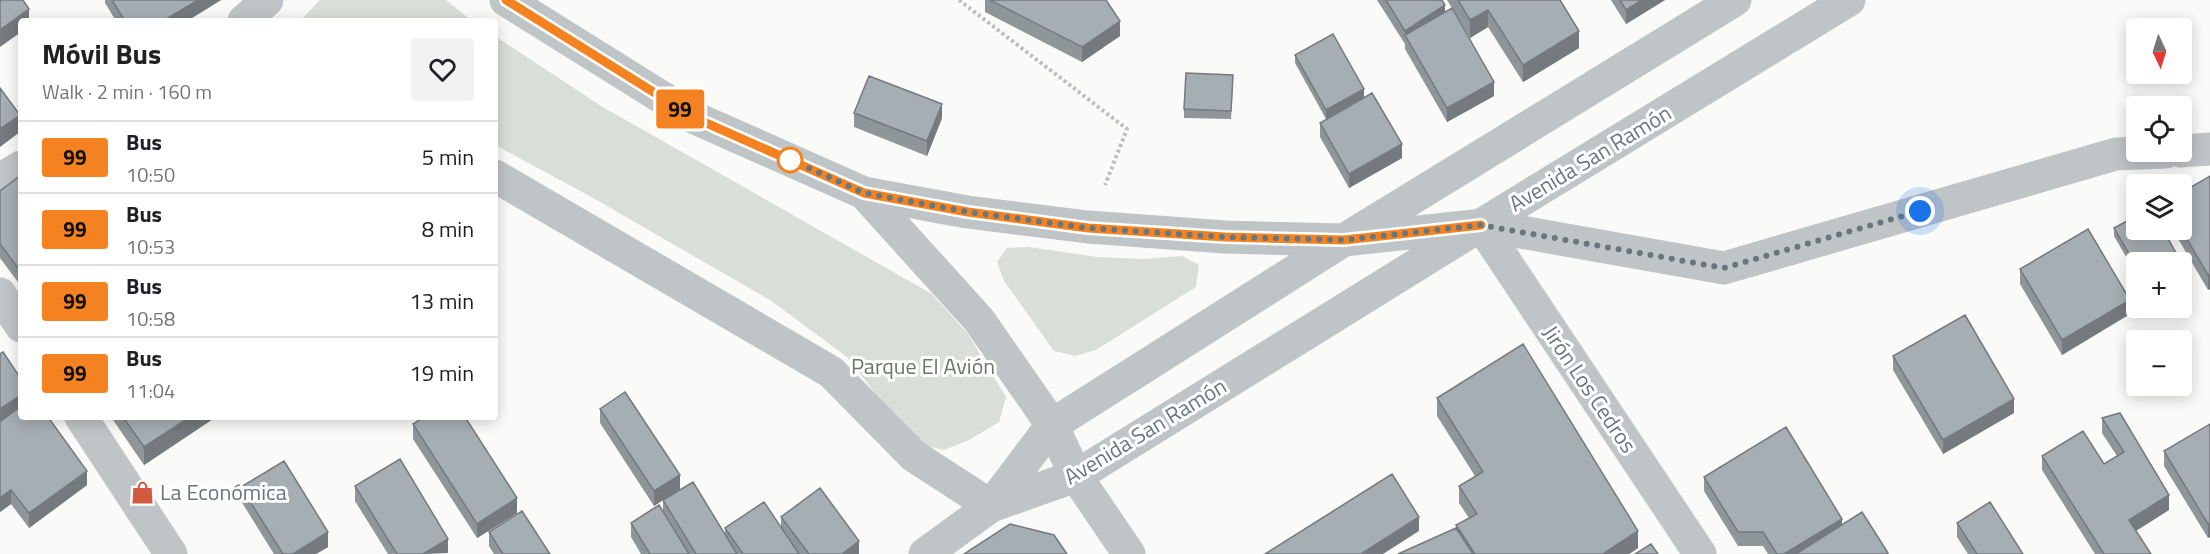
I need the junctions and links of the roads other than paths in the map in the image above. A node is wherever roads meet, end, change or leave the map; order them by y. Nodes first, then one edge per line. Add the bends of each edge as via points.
1 (267, 0) edge
2 (506, 0) edge
3 (1735, 0) edge
4 (1849, 0) edge
5 (247, 18) edge
6 (2210, 149) edge
7 (2192, 150) edge
8 (2126, 154) edge
9 (18, 169) edge
10 (498, 178) edge
11 (0, 180) edge
12 (864, 193) junction
13 (1481, 225) junction
14 (1344, 240) junction
15 (0, 294) edge
16 (18, 321) edge
17 (83, 420) edge
18 (1052, 424) junction
19 (1076, 476) junction
20 (991, 506) junction
21 (171, 554) edge
22 (926, 554) edge
23 (1129, 554) edge
24 (1700, 554) edge

1 - 5 street
2 - 12 street via 695,118
3 - 14 street, Avenida San Ramón
4 - 13 street, Avenida San Ramón
6 - 7 street
8 - 13 street via 1724,268
9 - 11 street
10 - 20 street via 831,372 914,456
12 - 14 street via 1088,228
12 - 18 street via 979,320
13 - 14 street
13 - 19 street, Avenida San Ramón
13 - 24 street, Jirón Los Cedros
14 - 18 street, Avenida San Ramón
15 - 16 street
17 - 21 street
18 - 19 street
18 - 20 street, Avenida San Ramón
19 - 20 street, Avenida San Ramón
19 - 23 street
20 - 22 street

